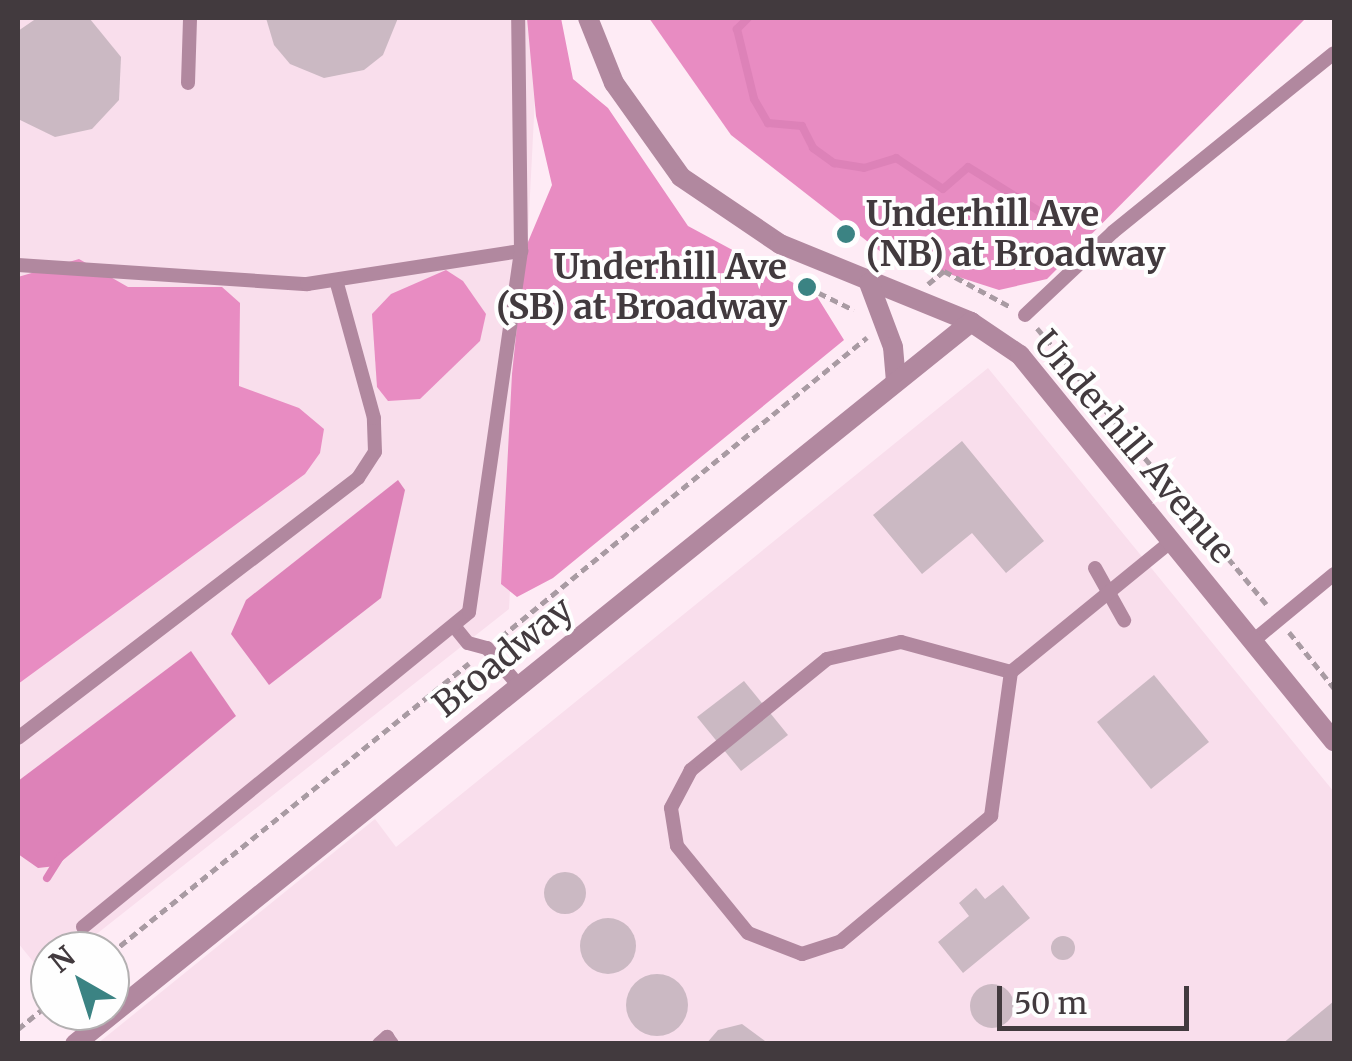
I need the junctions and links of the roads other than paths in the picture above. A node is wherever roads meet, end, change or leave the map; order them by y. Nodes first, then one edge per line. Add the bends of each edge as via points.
1 (190, 18) edge
2 (518, 18) edge
3 (588, 18) edge
4 (1334, 54) edge
5 (188, 82) dead end
6 (520, 251) junction
7 (18, 265) edge
8 (336, 280) junction
9 (869, 283) junction
10 (1025, 315) road end
11 (972, 322) junction
12 (896, 381) junction
13 (1173, 540) junction
14 (1094, 568) dead end
15 (1334, 574) edge
16 (1109, 592) junction
17 (1124, 620) dead end
18 (454, 626) junction
19 (1252, 641) junction
20 (1011, 672) junction
21 (519, 686) junction
22 (18, 738) edge
23 (1334, 741) edge
24 (83, 927) dead end
25 (75, 1044) edge
26 (379, 1044) edge
27 (392, 1044) edge

1 - 5 lane
2 - 6 lane
3 - 9 street, Underhill Avenue via 623,98 681,177 780,244
4 - 10 lane via 1113,232
6 - 8 lane
6 - 18 lane via 469,612
7 - 8 lane via 307,284
8 - 22 lane via 374,418 374,452 358,478
9 - 11 street, Underhill Avenue
9 - 12 street via 893,347
11 - 12 street, Broadway
11 - 13 street, Underhill Avenue via 1042,378
12 - 21 street, Broadway
13 - 16 lane
13 - 19 street, Underhill Avenue
14 - 16 lane
15 - 19 lane
16 - 17 lane
16 - 20 lane
18 - 21 lane via 468,642 487,648
18 - 24 lane
19 - 23 street, Underhill Avenue
20 - 20 lane via 991,816 840,942 802,954 748,933 678,846 670,808 691,770 827,659 901,642
21 - 25 street, Broadway
26 - 27 lane via 386,1038

